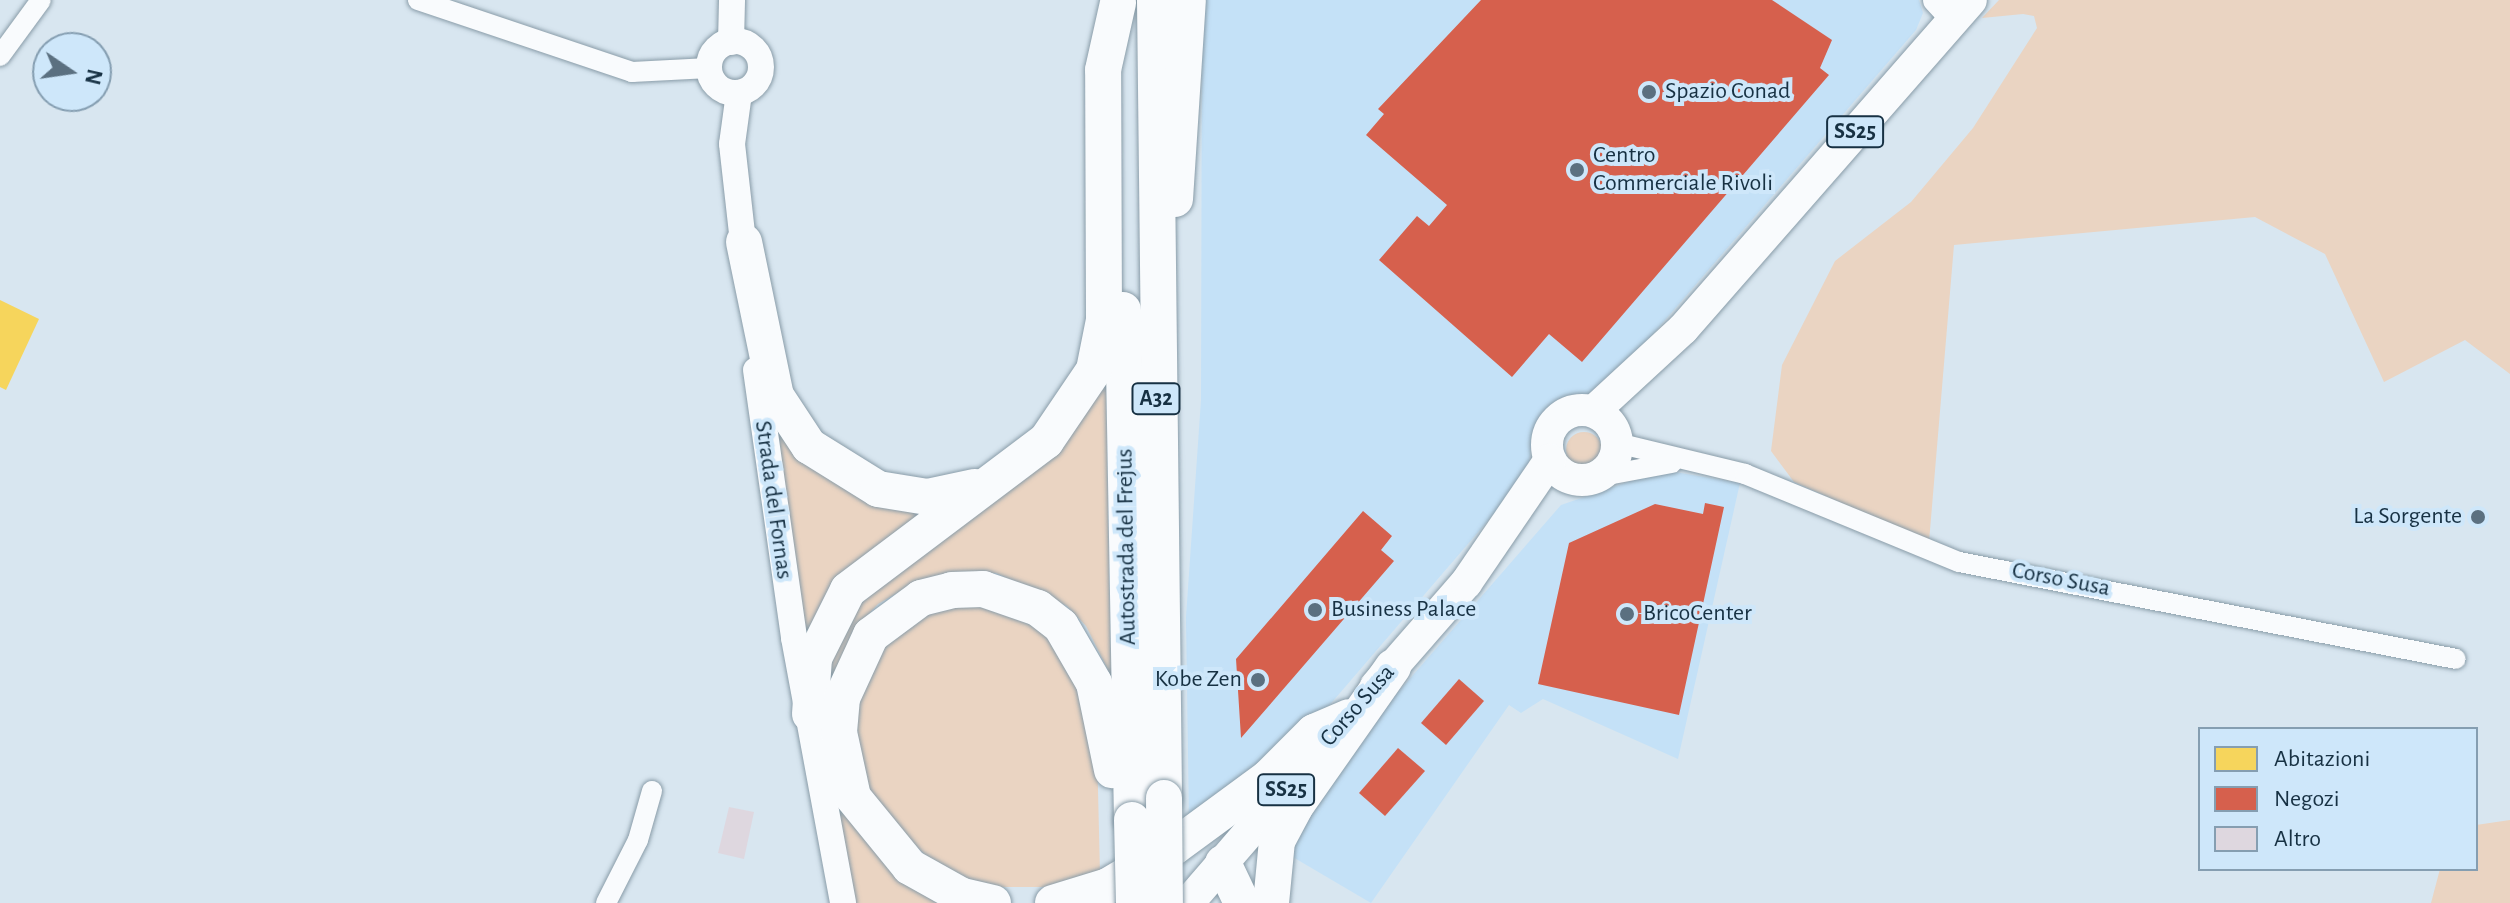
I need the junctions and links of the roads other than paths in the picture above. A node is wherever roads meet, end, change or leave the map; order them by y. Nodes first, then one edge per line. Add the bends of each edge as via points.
1 (41, 0) edge
2 (418, 0) edge
3 (732, 0) edge
4 (1155, 0) edge
5 (1188, 0) edge
6 (1118, 1) edge
7 (1954, 5) edge
8 (731, 42) junction
9 (0, 56) edge
10 (709, 68) junction
11 (739, 93) junction
12 (744, 242) junction
13 (1156, 395) junction
14 (1608, 428) junction
15 (1550, 460) junction
16 (1678, 462) junction
17 (1587, 478) junction
18 (992, 483) junction
19 (1466, 583) junction
20 (2456, 659) dead end
21 (1393, 667) junction
22 (810, 714) junction
23 (1349, 717) junction
24 (652, 791) dead end
25 (1124, 825) junction
26 (1223, 863) junction
27 (606, 903) edge
28 (843, 903) edge
29 (993, 903) edge
30 (1053, 903) edge
31 (1117, 903) edge
32 (1134, 903) edge
33 (1165, 903) edge
34 (1188, 903) edge
35 (1242, 903) edge
36 (1271, 903) edge

1 - 9 street
2 - 10 street via 632,72 671,74
3 - 8 street
4 - 13 highway, Autostrada del Frejus / A32
5 - 13 highway via 1172,324
6 - 18 highway via 1103,70 1101,347 1066,419
6 - 25 highway, Autostrada del Frejus / A32
7 - 14 main road, SS25 via 1683,329
8 - 10 street via 713,53
8 - 11 street via 748,45 759,59 759,77
10 - 11 street via 715,84
11 - 12 street, Strada del Fornas via 732,144
12 - 18 highway via 776,396 809,446 852,479 904,495
12 - 22 street, Strada del Fornas via 784,577
13 - 33 highway, Autostrada del Frejus / A32, bridge
14 - 15 main road, SS25 via 1573,411 1555,421 1547,440
14 - 16 street, Corso Susa
14 - 17 main road, SS25 via 1612,463
15 - 17 main road
15 - 19 main road, Corso Susa / SS25
16 - 17 street, Corso Susa
16 - 20 street, Corso Susa via 1745,474 1959,562
17 - 19 main road, Corso Susa / SS25 via 1496,563
18 - 22 highway via 848,590 814,658
19 - 21 main road, Corso Susa / SS25
21 - 23 main road, Corso Susa / SS25
21 - 36 highway via 1277,841
22 - 28 street, Strada del Fornas
23 - 26 main road, Corso Susa / SS25
23 - 30 highway via 1314,732 1268,778 1174,847 1108,886
24 - 27 street via 638,840
25 - 29 highway via 1094,683 1061,626 1038,608 983,589 921,598 895,613 852,663 842,698 839,732 853,797 910,867 962,896
25 - 31 highway
25 - 32 highway, Autostrada del Frejus / A32, bridge
26 - 34 main road, Corso Susa / SS25
26 - 35 highway

